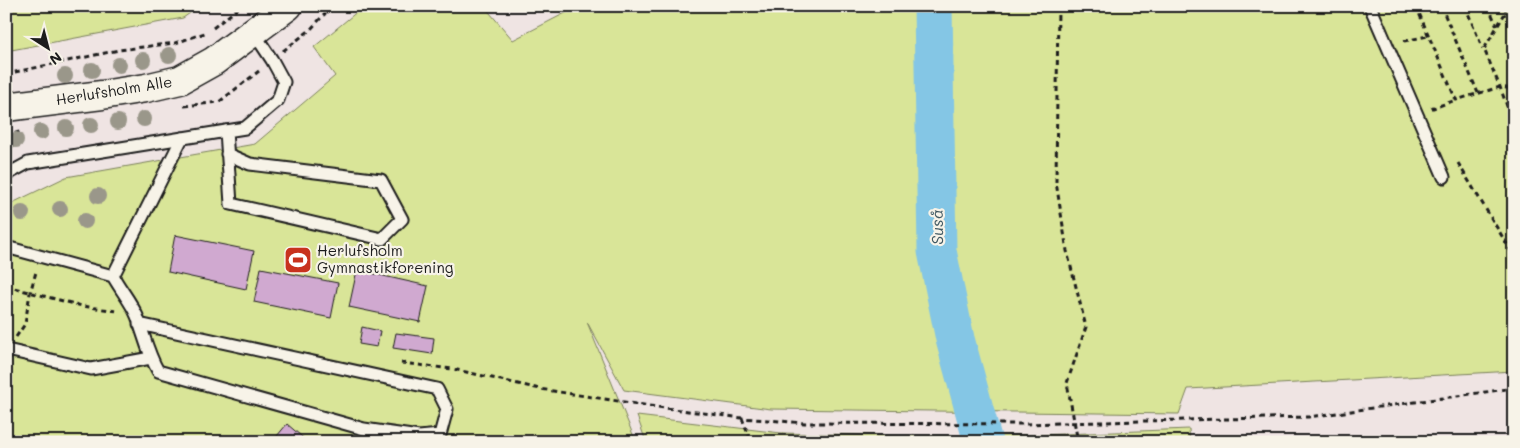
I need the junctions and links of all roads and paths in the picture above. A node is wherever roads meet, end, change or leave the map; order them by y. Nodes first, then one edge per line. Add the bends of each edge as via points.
1 (241, 6) edge
2 (288, 6) edge
3 (332, 6) edge
4 (1058, 6) edge
5 (1370, 6) edge
6 (1416, 6) edge
7 (1441, 6) edge
8 (1465, 6) edge
9 (1488, 6) edge
10 (1504, 6) edge
11 (1514, 10) edge
12 (1507, 13) junction
13 (1497, 26) junction
14 (1400, 32) dead end
15 (254, 33) junction
16 (1428, 36) junction
17 (1404, 41) junction
18 (1407, 50) dead end
19 (1484, 50) junction
20 (272, 60) junction
21 (6, 74) edge
22 (1500, 87) junction
23 (1514, 89) edge
24 (1478, 93) junction
25 (1429, 100) dead end
26 (1456, 100) junction
27 (6, 107) edge
28 (1433, 108) junction
29 (1435, 114) dead end
30 (1512, 116) edge
31 (1514, 125) edge
32 (226, 131) junction
33 (182, 138) junction
34 (227, 154) junction
35 (1455, 158) dead end
36 (6, 175) edge
37 (1444, 177) dead end
38 (6, 247) edge
39 (41, 256) junction
40 (1514, 256) edge
41 (112, 276) junction
42 (6, 286) edge
43 (30, 293) junction
44 (138, 319) junction
45 (25, 324) dead end
46 (7, 350) edge
47 (151, 358) junction
48 (397, 362) dead end
49 (1514, 388) edge
50 (742, 418) junction
51 (1073, 423) junction
52 (751, 442) edge
53 (1078, 442) edge

1 - 21 path via 207,33 176,44 119,50
2 - 15 street, Herlufsholm Alle
3 - 20 path via 310,30
4 - 51 path via 1056,182 1067,251 1086,327 1067,383
5 - 37 lane
6 - 16 path
7 - 24 path
8 - 19 path
9 - 13 path
10 - 12 path
11 - 12 path
12 - 13 path
13 - 19 path
14 - 17 path
15 - 20 lane
15 - 27 street, Herlufsholm Alle via 180,80 102,95
16 - 17 path
16 - 26 path
17 - 18 path
19 - 22 path
20 - 32 lane via 284,82 278,100 245,128
22 - 23 path
22 - 24 path
22 - 30 path
24 - 26 path
25 - 28 path
26 - 28 path
28 - 29 path
30 - 31 path
32 - 33 lane
32 - 34 lane
33 - 36 lane via 28,163
33 - 41 lane
34 - 34 lane via 231,204 382,239 402,219 381,180 250,164
35 - 40 path
38 - 39 lane
39 - 41 lane
39 - 43 path
41 - 44 lane
42 - 43 path
43 - 44 path
43 - 45 path
44 - 47 lane
44 - 47 lane via 437,389 447,409 440,435 419,437 364,429 158,371
46 - 47 lane via 91,369
48 - 50 path via 453,369 540,390
49 - 51 path via 1308,417
50 - 51 path via 804,423
50 - 52 path
51 - 53 path

